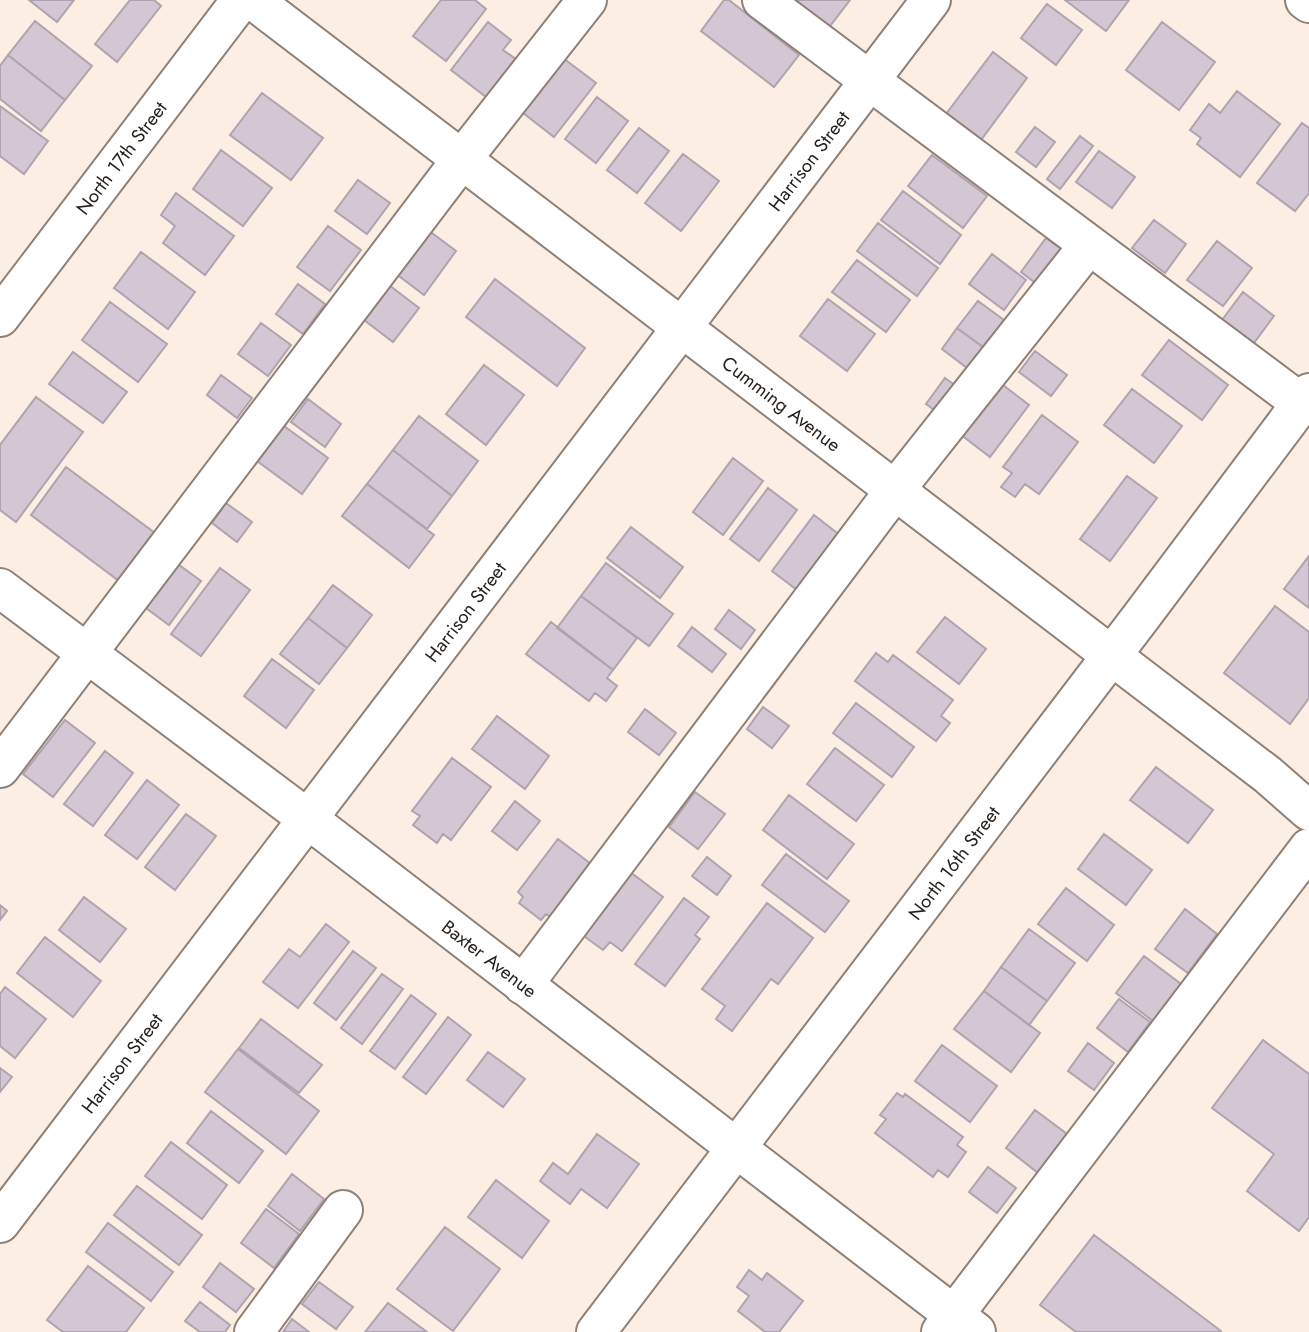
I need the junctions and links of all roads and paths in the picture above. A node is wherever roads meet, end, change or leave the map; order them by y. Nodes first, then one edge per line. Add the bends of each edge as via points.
1 (241, 0) edge
2 (253, 0) edge
3 (587, 0) edge
4 (762, 0) edge
5 (931, 0) edge
6 (1305, 0) edge
7 (1309, 3) edge
8 (869, 81) junction
9 (462, 159) junction
10 (1089, 245) junction
11 (0, 317) edge
12 (681, 328) junction
13 (1305, 398) edge
14 (895, 490) junction
15 (0, 588) edge
16 (88, 654) junction
17 (1111, 656) junction
18 (0, 768) edge
19 (1309, 811) edge
20 (308, 819) junction
21 (1309, 848) edge
22 (523, 985) junction
23 (735, 1149) junction
24 (343, 1210) dead end
25 (0, 1223) edge
26 (957, 1326) edge
27 (254, 1332) edge
28 (596, 1332) edge

1 - 11 street, North 17th Street
2 - 9 street, Cumming Avenue
3 - 9 street
4 - 8 street
5 - 8 street, Harrison Street
6 - 7 street
8 - 10 street
8 - 12 street, Harrison Street
9 - 12 street, Cumming Avenue
9 - 16 street
10 - 13 street
10 - 14 street
12 - 14 street, Cumming Avenue
12 - 20 street, Harrison Street
13 - 17 street, North 16th Street
14 - 17 street, Cumming Avenue
14 - 22 street
15 - 16 street, Baxter Avenue
16 - 18 street
16 - 20 street, Baxter Avenue
17 - 19 street, Cumming Avenue
17 - 23 street, North 16th Street
20 - 22 street, Baxter Avenue
20 - 25 street, Harrison Street
21 - 26 street
22 - 23 street, Baxter Avenue
23 - 26 street, Baxter Avenue
23 - 28 street, North 16th Street
24 - 27 street

